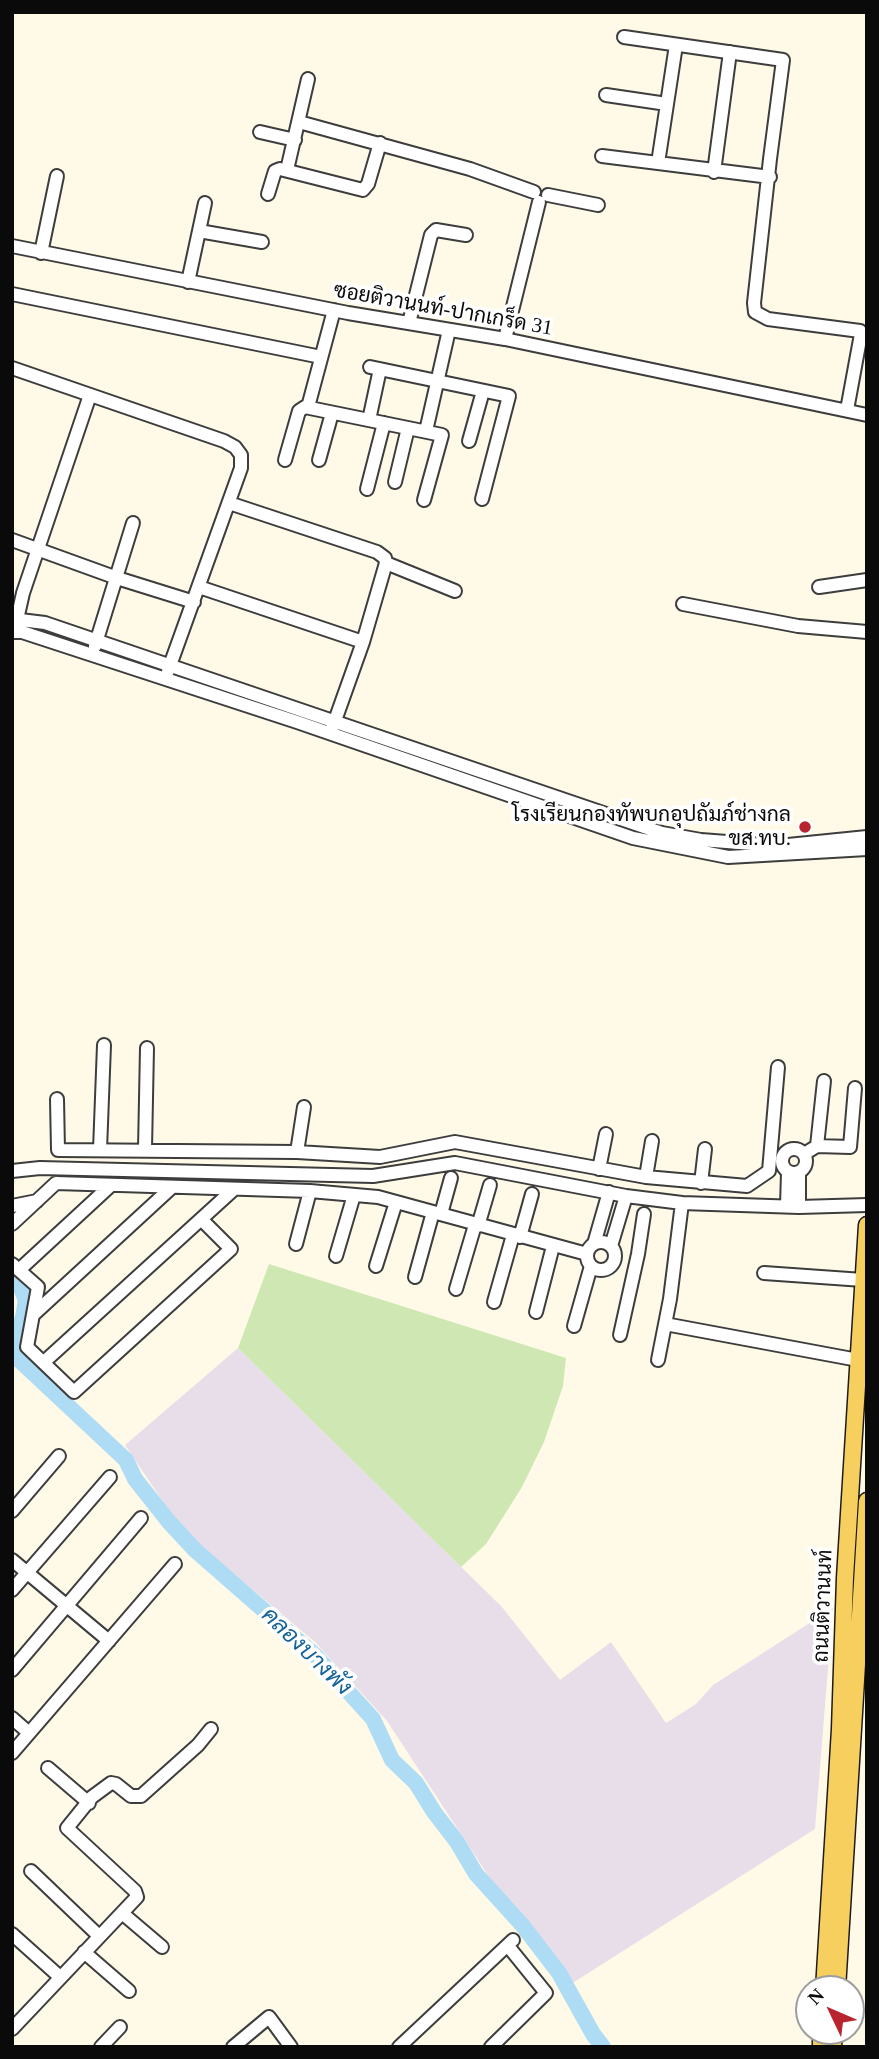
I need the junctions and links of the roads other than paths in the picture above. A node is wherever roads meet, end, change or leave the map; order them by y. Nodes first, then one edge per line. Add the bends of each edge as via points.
1 (624, 37) dead end
2 (676, 45) junction
3 (730, 52) junction
4 (308, 79) dead end
5 (606, 95) dead end
6 (667, 104) junction
7 (299, 122) junction
8 (260, 132) dead end
9 (295, 140) junction
10 (380, 143) junction
11 (602, 156) dead end
12 (657, 163) junction
13 (287, 170) junction
14 (714, 172) junction
15 (57, 176) dead end
16 (770, 177) junction
17 (268, 194) dead end
18 (540, 196) junction
19 (205, 202) dead end
20 (598, 205) dead end
21 (199, 232) junction
22 (466, 235) dead end
23 (262, 242) dead end
24 (12, 246) edge
25 (41, 253) junction
26 (188, 282) junction
27 (12, 294) edge
28 (334, 310) junction
29 (410, 324) junction
30 (449, 330) junction
31 (505, 339) junction
32 (321, 357) junction
33 (13, 369) edge
34 (439, 381) junction
35 (483, 391) junction
36 (90, 395) junction
37 (309, 407) junction
38 (847, 410) junction
39 (332, 413) junction
40 (867, 415) edge
41 (369, 419) junction
42 (384, 423) junction
43 (408, 428) junction
44 (426, 431) junction
45 (469, 441) dead end
46 (285, 460) dead end
47 (319, 460) dead end
48 (395, 482) dead end
49 (367, 489) dead end
50 (482, 499) dead end
51 (424, 500) dead end
52 (229, 503) junction
53 (133, 523) dead end
54 (12, 540) edge
55 (40, 549) junction
56 (386, 563) junction
57 (117, 578) junction
58 (867, 580) edge
59 (199, 587) junction
60 (819, 587) dead end
61 (455, 590) dead end
62 (194, 602) junction
63 (683, 604) dead end
64 (14, 625) edge
65 (867, 632) edge
66 (96, 641) junction
67 (363, 642) junction
68 (92, 655) junction
69 (171, 666) junction
70 (164, 680) junction
71 (271, 707) junction
72 (333, 727) junction
73 (867, 837) edge
74 (867, 849) edge
75 (104, 1045) dead end
76 (147, 1048) dead end
77 (778, 1067) dead end
78 (824, 1081) dead end
79 (855, 1088) dead end
80 (57, 1100) dead end
81 (304, 1108) dead end
82 (606, 1134) dead end
83 (652, 1141) dead end
84 (817, 1146) junction
85 (145, 1149) junction
86 (705, 1149) dead end
87 (100, 1150) junction
88 (297, 1153) junction
89 (803, 1154) junction
90 (599, 1169) junction
91 (790, 1169) junction
92 (12, 1171) edge
93 (769, 1171) junction
94 (451, 1178) dead end
95 (646, 1178) junction
96 (701, 1183) junction
97 (490, 1185) dead end
98 (110, 1186) junction
99 (171, 1188) junction
100 (233, 1190) junction
101 (310, 1191) junction
102 (609, 1192) junction
103 (532, 1194) dead end
104 (354, 1195) junction
105 (626, 1196) junction
106 (38, 1200) junction
107 (396, 1202) junction
108 (682, 1203) junction
109 (867, 1205) edge
110 (12, 1206) edge
111 (793, 1206) junction
112 (437, 1213) junction
113 (644, 1214) dead end
114 (201, 1219) junction
115 (12, 1224) edge
116 (477, 1225) junction
117 (867, 1225) edge
118 (516, 1236) junction
119 (296, 1244) dead end
120 (553, 1246) junction
121 (611, 1246) junction
122 (591, 1255) junction
123 (336, 1256) dead end
124 (614, 1262) junction
125 (376, 1266) dead end
126 (16, 1267) edge
127 (635, 1267) junction
128 (764, 1273) dead end
129 (415, 1277) dead end
130 (863, 1280) junction
131 (456, 1289) dead end
132 (494, 1302) dead end
133 (536, 1312) dead end
134 (33, 1314) junction
135 (665, 1324) junction
136 (573, 1326) dead end
137 (620, 1335) dead end
138 (658, 1360) dead end
139 (858, 1360) junction
140 (44, 1362) junction
141 (59, 1456) dead end
142 (110, 1477) dead end
143 (867, 1501) edge
144 (12, 1511) edge
145 (141, 1518) dead end
146 (12, 1560) edge
147 (175, 1564) dead end
148 (27, 1572) junction
149 (12, 1590) edge
150 (67, 1606) junction
151 (864, 1608) edge
152 (109, 1641) junction
153 (12, 1670) edge
154 (12, 1718) edge
155 (211, 1729) dead end
156 (29, 1733) junction
157 (846, 1737) junction
158 (12, 1753) edge
159 (48, 1768) dead end
160 (89, 1803) junction
161 (30, 1871) dead end
162 (122, 1913) junction
163 (12, 1934) edge
164 (99, 1936) junction
165 (162, 1947) dead end
166 (84, 1952) junction
167 (825, 1975) edge
168 (838, 1975) edge
169 (60, 1978) junction
170 (129, 1991) dead end
171 (15, 2019) edge
172 (120, 2027) dead end
173 (101, 2047) edge
174 (233, 2047) edge
175 (291, 2047) edge
176 (398, 2047) edge
177 (491, 2047) edge

1 - 2 street
2 - 3 street
2 - 6 street
3 - 14 street
3 - 16 street via 783,60
4 - 7 street
5 - 6 street
6 - 12 street
7 - 9 street
7 - 10 street
8 - 9 street
9 - 13 street
10 - 13 street via 363,190
10 - 18 street via 470,169
11 - 12 street
12 - 14 street
13 - 17 street via 275,171
14 - 16 street
15 - 25 street
16 - 38 street via 755,312 768,318 860,331
18 - 20 street
18 - 31 street
19 - 21 street
21 - 23 street
21 - 26 street
22 - 29 street via 436,230 431,235
24 - 25 street, ซอยติวานนท์-ปากเกร็ด 31
25 - 26 street, ซอยติวานนท์-ปากเกร็ด 31
26 - 28 street, ซอยติวานนท์-ปากเกร็ด 31
27 - 32 street
28 - 29 street, ซอยติวานนท์-ปากเกร็ด 31
28 - 32 street
29 - 30 street, ซอยติวานนท์-ปากเกร็ด 31
30 - 31 street, ซอยติวานนท์-ปากเกร็ด 31
30 - 34 street
31 - 38 street, ซอยติวานนท์-ปากเกร็ด 31
32 - 37 street
33 - 36 street
34 - 35 street
34 - 41 street via 375,368
34 - 44 street
35 - 45 street
35 - 50 street via 509,396
36 - 52 street via 235,447 241,455 241,468
36 - 55 street
37 - 39 street
37 - 46 street via 299,411
38 - 40 street, ซอยติวานนท์-ปากเกร็ด 31
39 - 41 street
39 - 47 street
41 - 42 street
42 - 43 street
42 - 49 street
43 - 44 street
43 - 48 street
44 - 51 street via 442,435
52 - 56 street via 377,552
52 - 59 street
53 - 57 street
54 - 55 street
55 - 57 street
55 - 64 street
56 - 61 street
56 - 67 street
57 - 62 street
57 - 66 street
58 - 60 street
59 - 62 street
59 - 67 street
62 - 69 street
63 - 65 street via 798,626
64 - 66 street via 45,623
64 - 68 street via 22,632
66 - 68 street
66 - 69 street
67 - 72 street
68 - 70 street
69 - 70 street
69 - 71 street
70 - 71 street
71 - 72 street
72 - 73 street via 662,832 778,846
72 - 74 street via 633,838 728,857
75 - 87 street
76 - 85 street
77 - 93 street
78 - 84 street
79 - 84 street via 850,1147
80 - 87 street via 58,1150
81 - 88 street
82 - 90 street
83 - 95 street
84 - 89 street
85 - 87 street
85 - 88 street
86 - 96 street
88 - 90 street via 380,1157 455,1142
89 - 91 street via 806,1164
89 - 91 street via 790,1150 784,1155
90 - 95 street
91 - 93 street
91 - 111 street
92 - 102 street via 373,1176 455,1163
93 - 96 street via 747,1186
94 - 112 street
95 - 96 street
97 - 116 street
98 - 99 street
98 - 106 street via 56,1184
98 - 126 street
99 - 100 street
99 - 134 street
100 - 101 street
100 - 114 street
101 - 104 street
101 - 119 street
102 - 105 street
102 - 122 street
103 - 118 street
104 - 107 street
104 - 123 street
105 - 108 street
105 - 121 street
106 - 110 street
106 - 115 street
107 - 112 street
107 - 125 street
108 - 111 street
108 - 135 street
109 - 111 street
112 - 116 street
112 - 129 street
113 - 127 street
114 - 140 street
114 - 140 street via 231,1249 74,1392
116 - 118 street
116 - 131 street
117 - 130 main road, ถนนติวานนท์
118 - 120 street
118 - 132 street
120 - 122 street
120 - 133 street
121 - 122 street via 603,1242
121 - 124 street
122 - 124 street via 603,1270
122 - 136 street
124 - 127 street
126 - 134 street via 38,1287
127 - 137 street
128 - 130 street
130 - 139 main road, ถนนติวานนท์
134 - 140 street via 27,1347
135 - 138 street
135 - 139 street
139 - 157 main road, ถนนติวานนท์ via 845,1578
141 - 144 street
142 - 148 street
143 - 151 main road, ถนนติวานนท์
145 - 150 street
146 - 148 street
147 - 152 street
148 - 149 street
148 - 150 street
150 - 152 street
150 - 153 street
151 - 157 main road, ถนนติวานนท์
152 - 156 street
154 - 156 street
155 - 160 street via 141,1796 131,1796 111,1783
156 - 158 street
157 - 167 main road, ถนนติวานนท์
157 - 168 main road, ถนนติวานนท์
159 - 160 street
160 - 162 street via 67,1828 137,1894
161 - 164 street
162 - 164 street
162 - 165 street
163 - 169 street
164 - 166 street
166 - 169 street
166 - 170 street
169 - 171 street
172 - 173 street
174 - 175 street via 269,2017
176 - 177 street via 510,1943 546,1993

